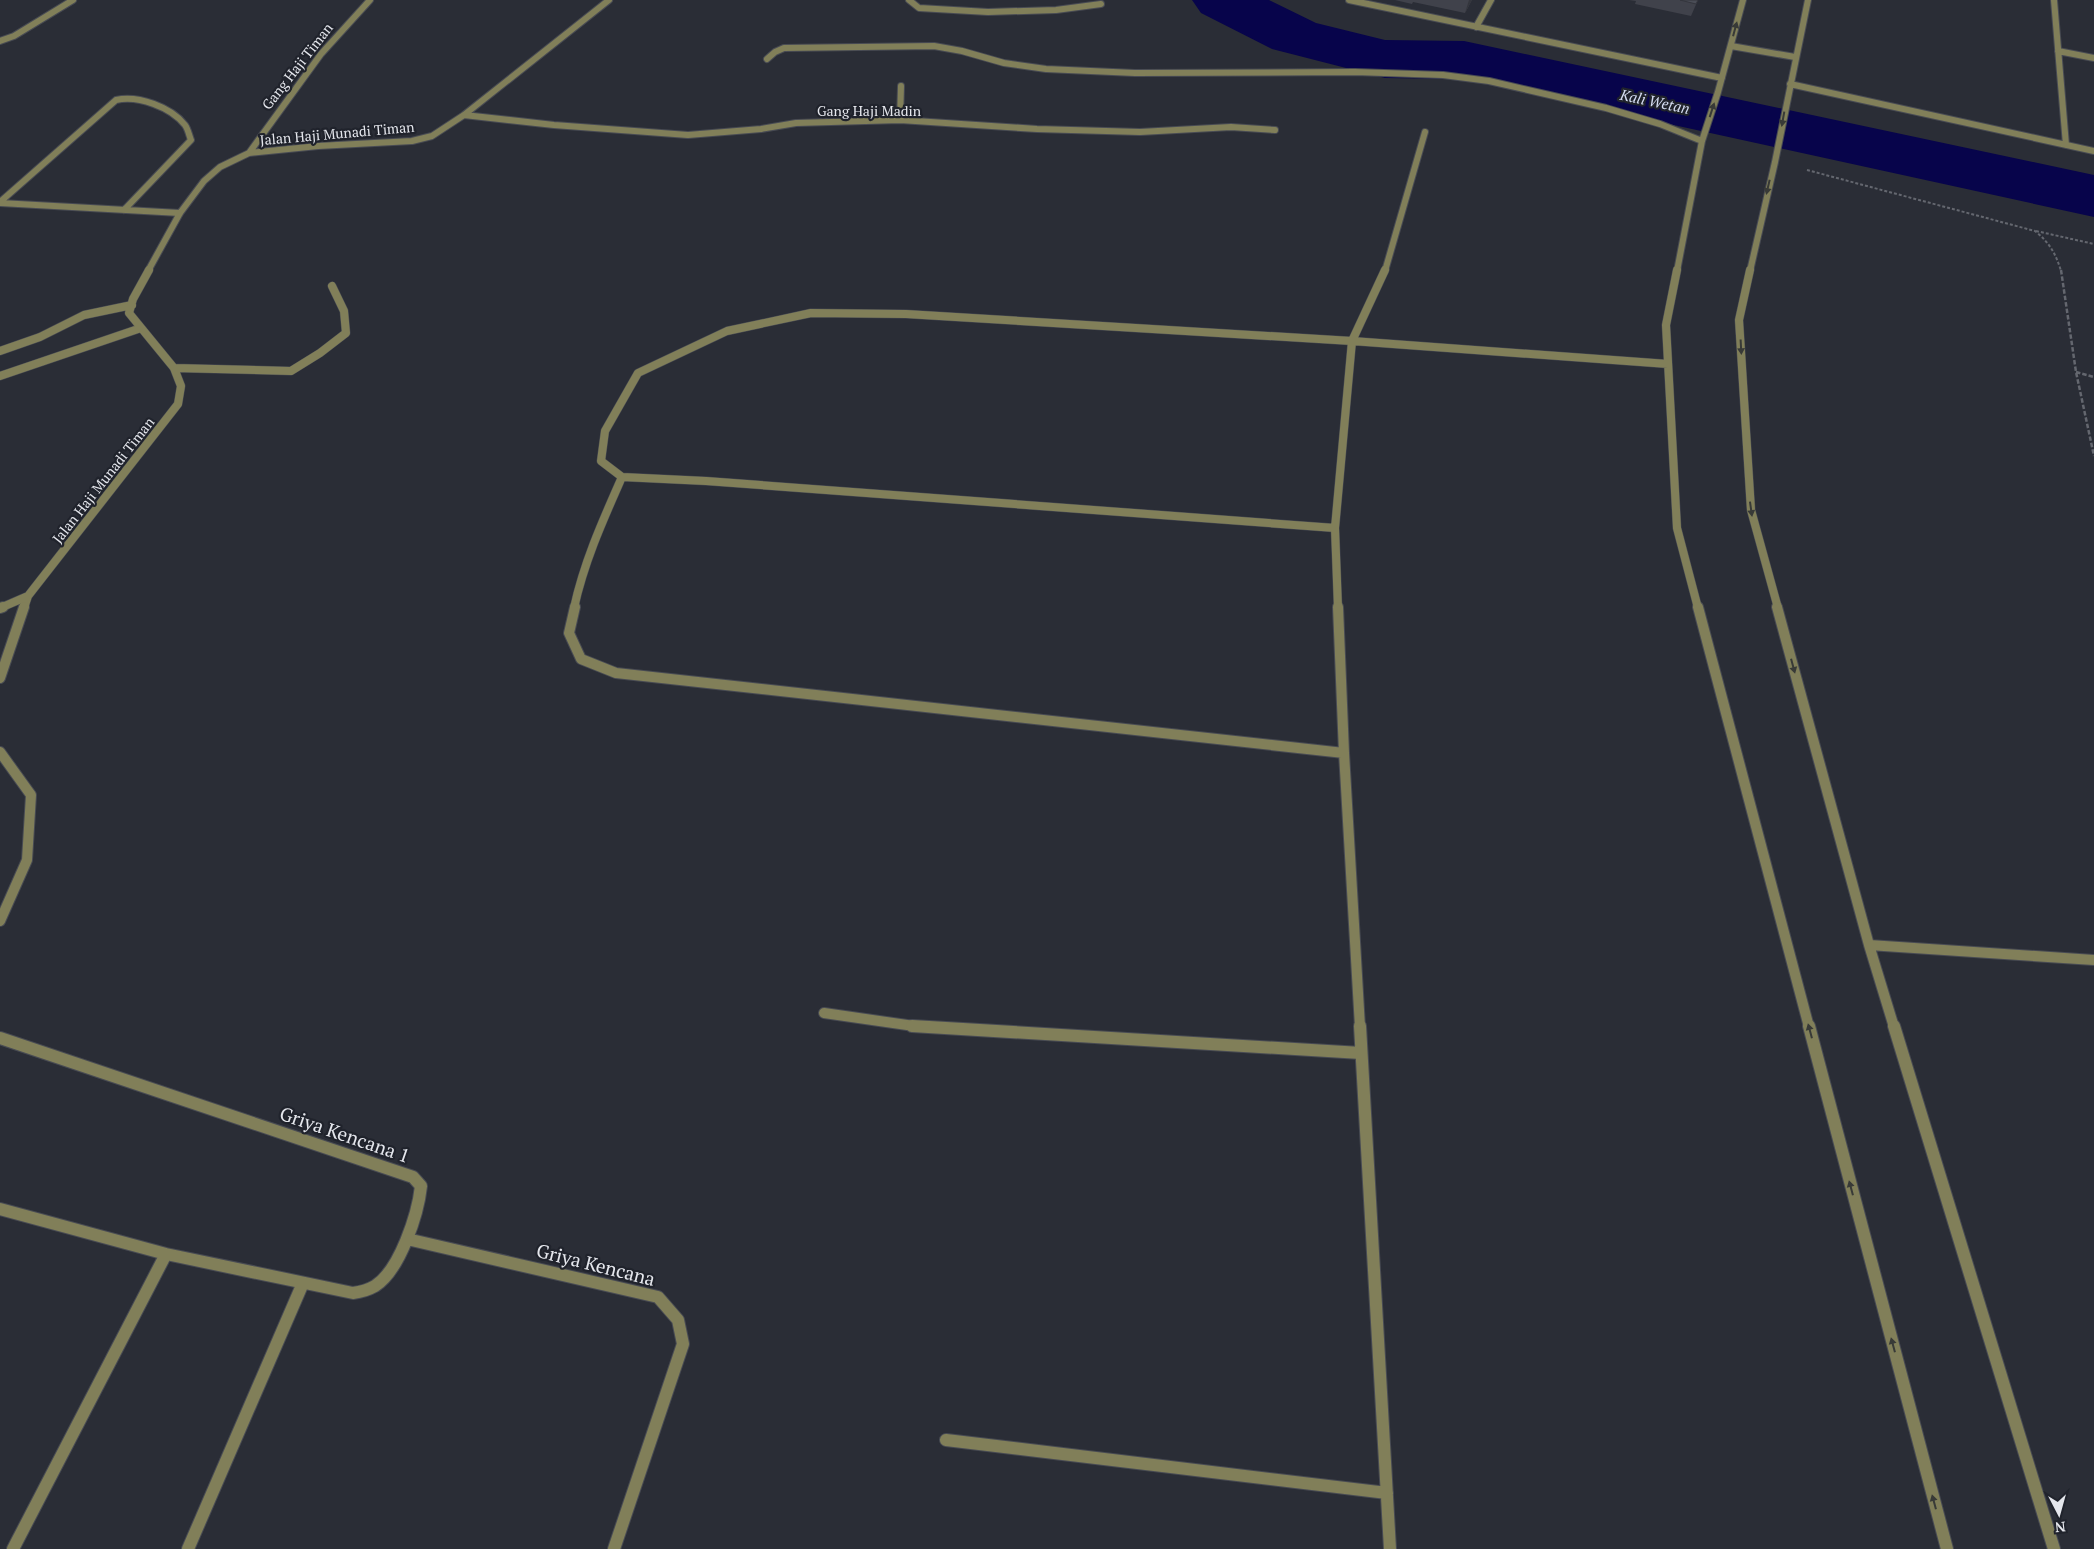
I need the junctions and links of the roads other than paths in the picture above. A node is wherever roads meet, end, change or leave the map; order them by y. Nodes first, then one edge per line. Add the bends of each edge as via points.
1 (73, 0) edge
2 (370, 0) edge
3 (609, 0) edge
4 (909, 0) edge
5 (1349, 0) edge
6 (1491, 0) edge
7 (1743, 0) edge
8 (1808, 0) edge
9 (2054, 0) edge
10 (1101, 4) dead end
11 (1476, 27) junction
12 (0, 41) edge
13 (1731, 46) junction
14 (2058, 51) junction
15 (1795, 57) junction
16 (2094, 58) edge
17 (767, 59) dead end
18 (1722, 78) junction
19 (1790, 84) junction
20 (901, 86) dead end
21 (464, 115) junction
22 (900, 120) junction
23 (1275, 130) dead end
24 (1425, 132) dead end
25 (1702, 141) junction
26 (2066, 145) junction
27 (2094, 151) edge
28 (249, 153) junction
29 (0, 203) edge
30 (124, 210) junction
31 (180, 213) junction
32 (332, 286) dead end
33 (132, 304) junction
34 (141, 328) junction
35 (1352, 341) junction
36 (0, 351) edge
37 (1668, 364) junction
38 (174, 368) junction
39 (0, 376) edge
40 (622, 477) junction
41 (1334, 528) junction
42 (28, 596) junction
43 (0, 608) edge
44 (0, 678) edge
45 (0, 752) edge
46 (1344, 753) junction
47 (0, 921) edge
48 (1870, 945) junction
49 (2094, 960) edge
50 (824, 1013) dead end
51 (0, 1038) edge
52 (1361, 1053) junction
53 (0, 1209) edge
54 (407, 1239) junction
55 (166, 1254) junction
56 (303, 1283) junction
57 (946, 1440) dead end
58 (1387, 1493) junction
59 (12, 1549) edge
60 (188, 1549) edge
61 (614, 1549) edge
62 (1390, 1549) edge
63 (1947, 1549) edge
64 (2054, 1549) edge

1 - 12 street
2 - 28 street, Gang Haji Timan via 347,22 296,84
3 - 21 street, Jalan Haji Munadi Timan
4 - 10 street via 919,8 1009,12
5 - 11 street
6 - 11 street
13 -> 7 street
8 - 15 street
9 - 14 street
11 - 18 street
13 - 15 street
13 - 18 street
14 - 16 street
14 - 26 street
15 - 19 street
17 - 25 street via 784,48 934,46 1004,63 1046,69 1135,73 1443,75 1530,90 1606,108
25 -> 18 street
19 - 26 street
19 -> 48 street via 1739,320 1751,510
20 - 22 street
21 - 22 street, Gang Haji Madin via 688,134 762,129 796,123
21 - 28 street, Jalan Haji Munadi Timan via 432,136 412,141
22 - 23 street, Gang Haji Madin via 1140,132 1231,127
24 - 35 street via 1388,264
25 - 37 street via 1666,326
26 - 27 street
28 - 31 street, Jalan Haji Munadi Timan via 220,168 204,181
29 - 30 street
29 - 30 street via 116,100 126,97 144,101 176,118 186,126 190,140
30 - 31 street
31 - 33 street, Jalan Haji Munadi Timan
32 - 38 street via 344,311 346,333 291,371
33 - 34 street, Jalan Haji Munadi Timan via 129,313
33 - 36 street via 84,315 40,337
34 - 38 street, Jalan Haji Munadi Timan
34 - 39 street
35 - 37 street
35 - 40 street via 906,314 812,314 727,331 638,373 605,431 601,461
35 - 41 street
63 -> 37 street via 1677,528
38 - 42 street, Jalan Haji Munadi Timan via 181,386 178,404
40 - 41 street
40 - 46 street via 581,578 569,633 581,659 616,673
41 - 46 street
42 - 43 street
42 - 44 street
45 - 47 street via 31,795 27,860
46 - 52 street
48 - 49 street
48 - 64 street
50 - 52 street via 925,1028
51 - 54 street, Griya Kencana 1 via 413,1177 421,1186 420,1204
52 - 58 street
53 - 55 street, Griya Kencana 1
54 - 56 street, Griya Kencana 1 via 380,1282 366,1291 354,1293
54 - 61 street, Griya Kencana via 658,1297 678,1320 682,1344
55 - 56 street, Griya Kencana 1
55 - 59 street
56 - 60 street
57 - 58 street
58 - 62 street

